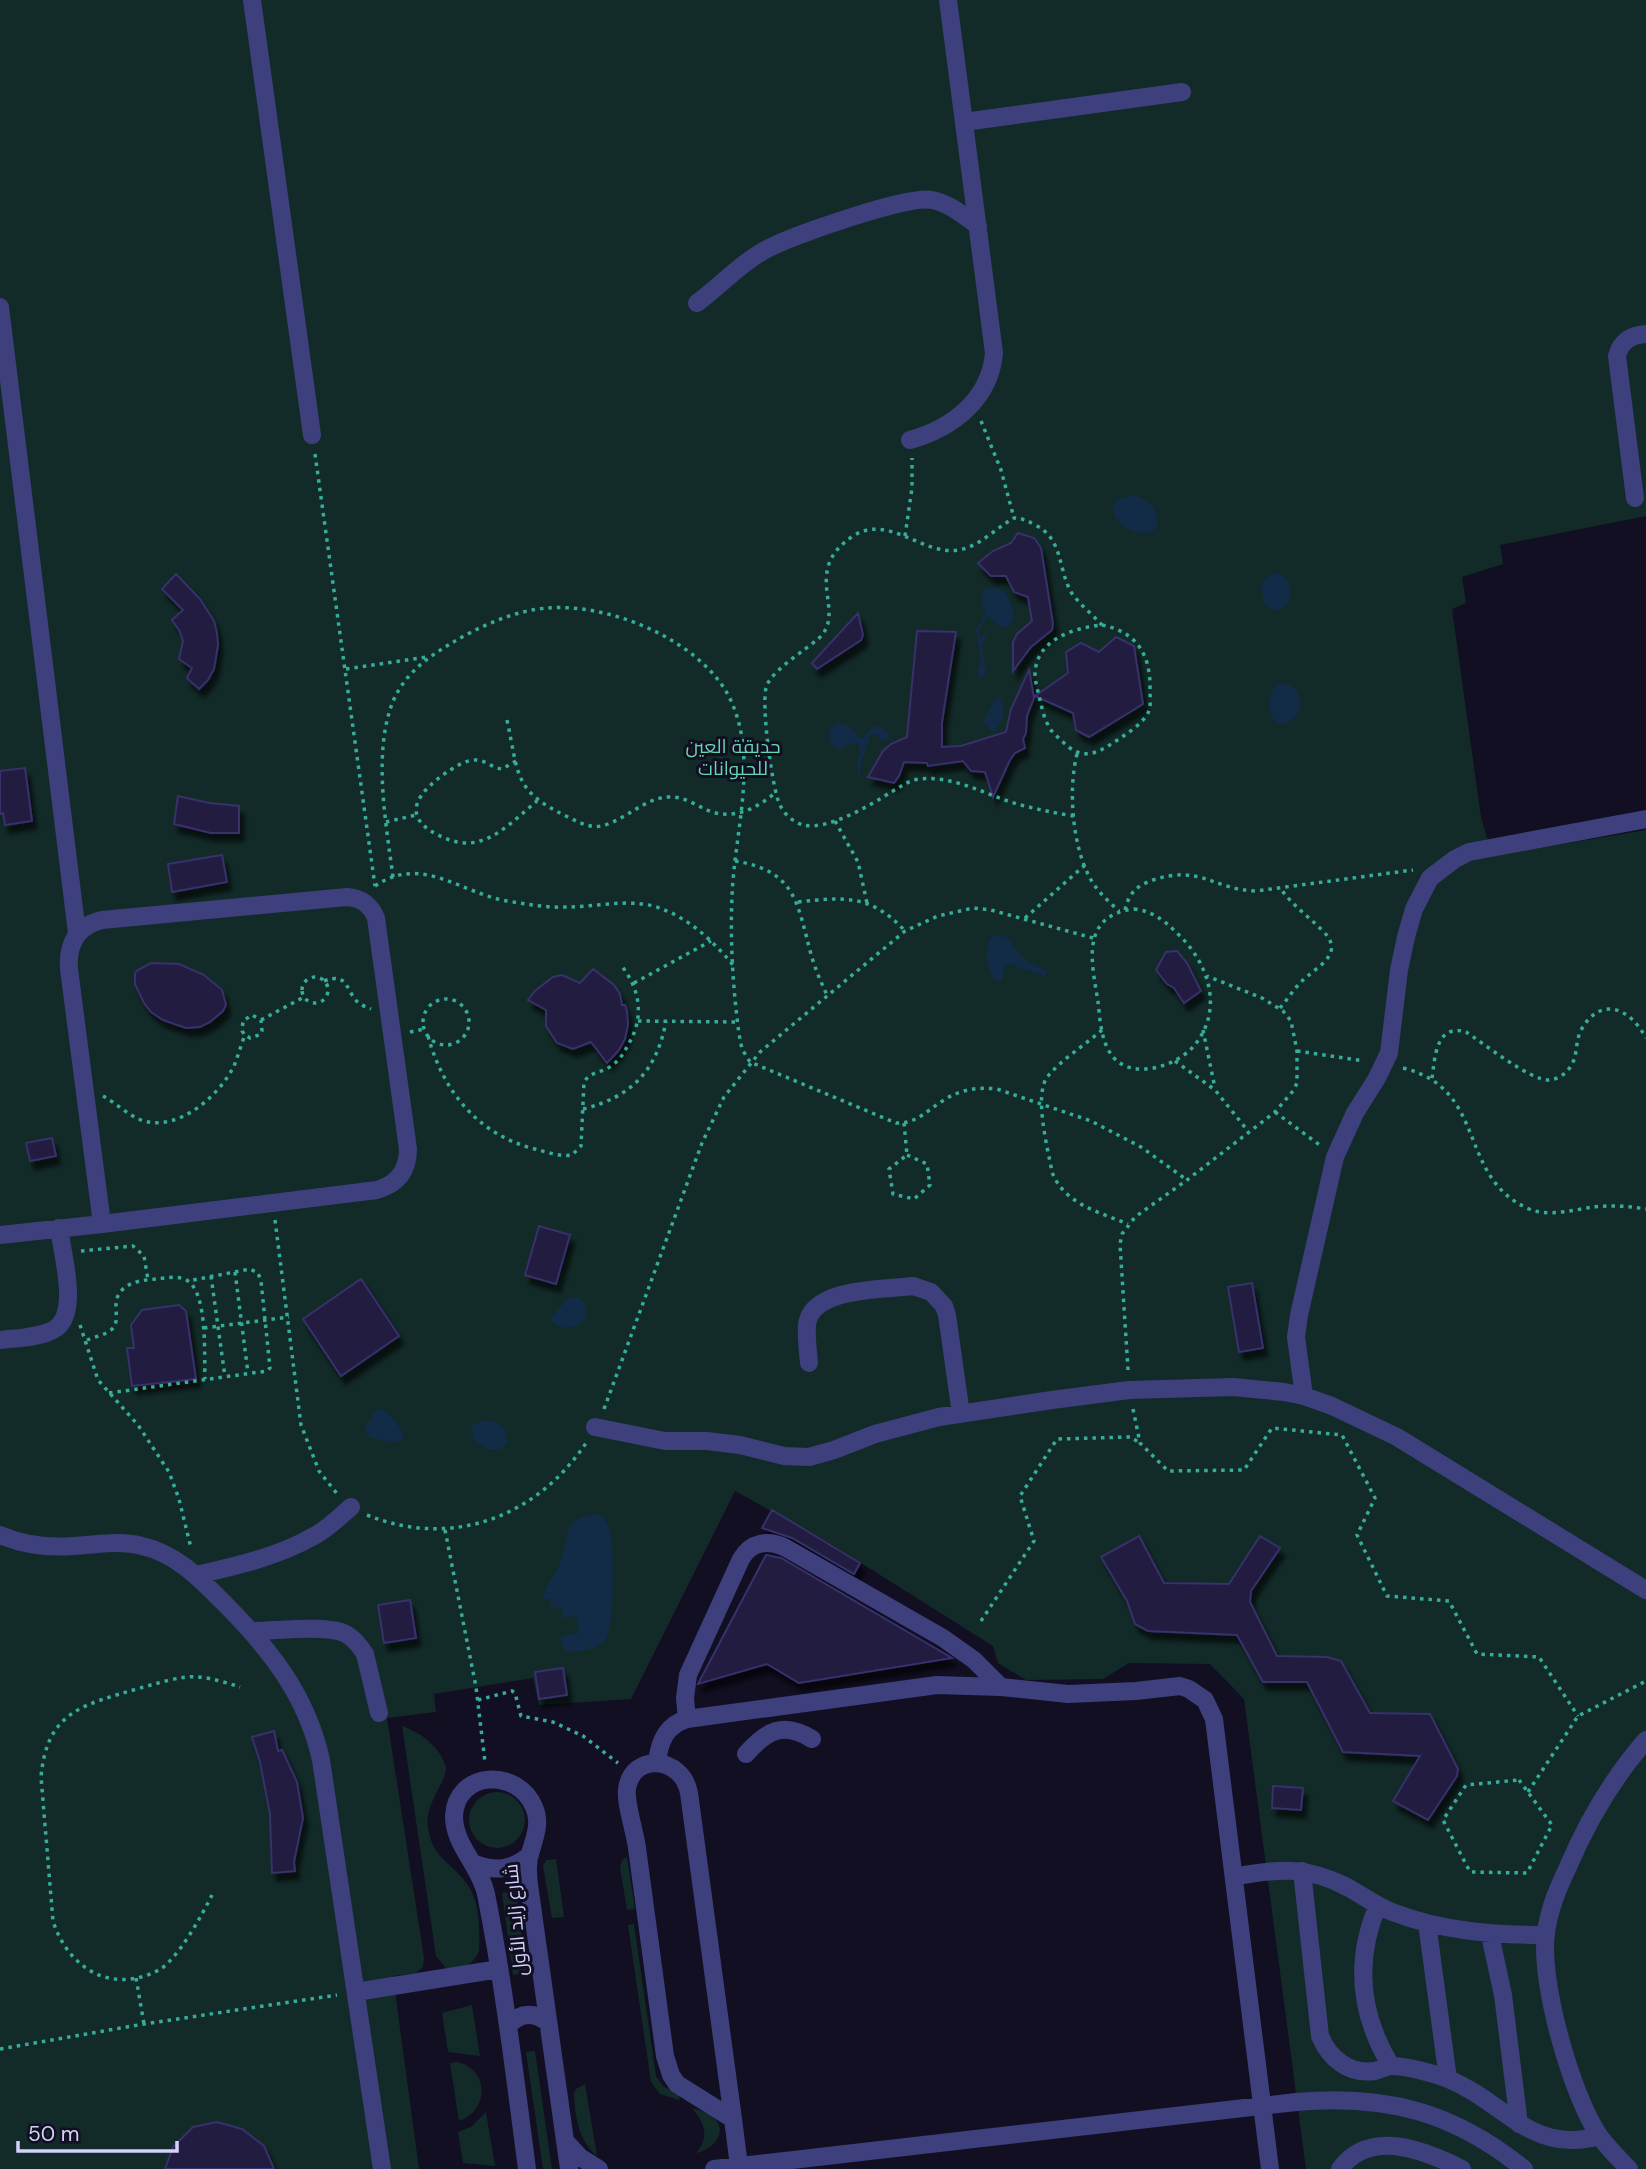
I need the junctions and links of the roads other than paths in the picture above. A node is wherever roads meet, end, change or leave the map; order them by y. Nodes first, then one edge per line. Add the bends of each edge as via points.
1 (252, 0) edge
2 (948, 0) edge
3 (1182, 92) dead end
4 (964, 122) junction
5 (978, 226) junction
6 (697, 303) dead end
7 (0, 307) edge
8 (1646, 334) edge
9 (312, 435) road end
10 (910, 440) road end
11 (1635, 498) dead end
12 (1646, 819) edge
13 (78, 933) junction
14 (102, 1224) junction
15 (59, 1228) junction
16 (0, 1235) edge
17 (0, 1340) edge
18 (809, 1363) dead end
19 (1304, 1396) junction
20 (961, 1414) junction
21 (595, 1427) road end
22 (351, 1507) road end
23 (0, 1535) edge
24 (195, 1573) junction
25 (1646, 1590) edge
26 (252, 1631) junction
27 (1001, 1687) junction
28 (379, 1713) dead end
29 (687, 1718) junction
30 (812, 1738) dead end
31 (1646, 1740) edge
32 (746, 1754) dead end
33 (657, 1763) junction
34 (530, 1855) junction
35 (475, 1864) junction
36 (1302, 1871) junction
37 (1234, 1877) junction
38 (1378, 1905) junction
39 (1427, 1923) junction
40 (1490, 1935) junction
41 (1545, 1935) junction
42 (499, 1969) junction
43 (356, 1992) junction
44 (547, 2022) junction
45 (508, 2026) junction
46 (1391, 2066) junction
47 (1448, 2079) junction
48 (1262, 2106) junction
49 (733, 2119) junction
50 (1519, 2124) junction
51 (1599, 2136) junction
52 (566, 2143) junction
53 (798, 2164) edge
54 (739, 2166) junction
55 (382, 2169) edge
56 (527, 2169) edge
57 (569, 2169) edge
58 (599, 2169) edge
59 (714, 2169) edge
60 (720, 2169) edge
61 (1270, 2169) edge
62 (1339, 2169) edge
63 (1462, 2169) edge
64 (1524, 2169) edge
65 (1629, 2169) edge

1 - 9 street
2 - 4 street
3 - 4 street
4 - 5 street
5 - 6 street via 933,200 908,201 768,249
5 - 10 street via 994,353 990,377 972,404 945,427
7 - 13 street
8 - 11 street via 1629,338 1617,356
12 - 19 street via 1469,852 1446,865 1425,886 1399,970 1385,1064 1335,1157 1296,1337
13 - 14 street via 68,960
13 - 14 street via 102,920 347,897 361,900 376,918 408,1149 400,1176 377,1191
14 - 15 street
15 - 16 street
15 - 17 street via 68,1296 64,1321 51,1332
18 - 20 street via 807,1324 822,1301 839,1295 923,1288 939,1298 947,1315
19 - 20 street via 1233,1388 1129,1390
19 - 25 street via 1397,1437
20 - 21 street via 906,1425 809,1457 707,1441 639,1438
22 - 24 street via 298,1544
23 - 24 street via 52,1547 111,1542 142,1546
24 - 26 street
26 - 28 street via 328,1629 346,1634 365,1654
26 - 43 street via 283,1670 315,1735
27 - 29 street via 937,1685
27 - 29 street via 975,1660 943,1638 779,1544 764,1542 745,1553 693,1664 686,1687
27 - 37 street via 1068,1694 1170,1685 1197,1693 1214,1719
29 - 33 street via 666,1733
30 - 32 street via 789,1729 777,1730
31 - 41 street via 1591,1815 1556,1894
33 - 49 street via 676,1768 687,1783
33 - 49 street via 634,1774 627,1790 667,2066 683,2089
34 - 35 street via 498,1869
34 - 35 street, شارع زايد الأول via 537,1830 530,1798 513,1783 487,1779 469,1787 455,1806 459,1840
34 - 44 street, شارع زايد الأول via 529,1885
35 - 42 street, شارع زايد الأول via 485,1891
36 - 37 street
36 - 38 street via 1337,1882
36 - 46 street via 1324,2045 1336,2060 1353,2069 1373,2071
37 - 48 street
38 - 39 street
38 - 46 street via 1367,1937 1363,1987 1375,2036
39 - 40 street
39 - 47 street
40 - 41 street
40 - 50 street via 1503,1995
41 - 51 street via 1562,2047
42 - 43 street
42 - 45 street, شارع زايد الأول
43 - 55 street
44 - 45 street via 527,2014
44 - 52 street, شارع زايد الأول
45 - 56 street, شارع زايد الأول
46 - 47 street
47 - 50 street
48 - 53 street
48 - 61 street
48 - 64 street via 1342,2099 1396,2104 1455,2125
49 - 54 street
50 - 51 street via 1564,2141
51 - 65 street
52 - 57 street, شارع زايد الأول
52 - 58 street
53 - 54 street
54 - 60 street
59 - 60 street
62 - 63 street via 1357,2152 1396,2146 1426,2152

